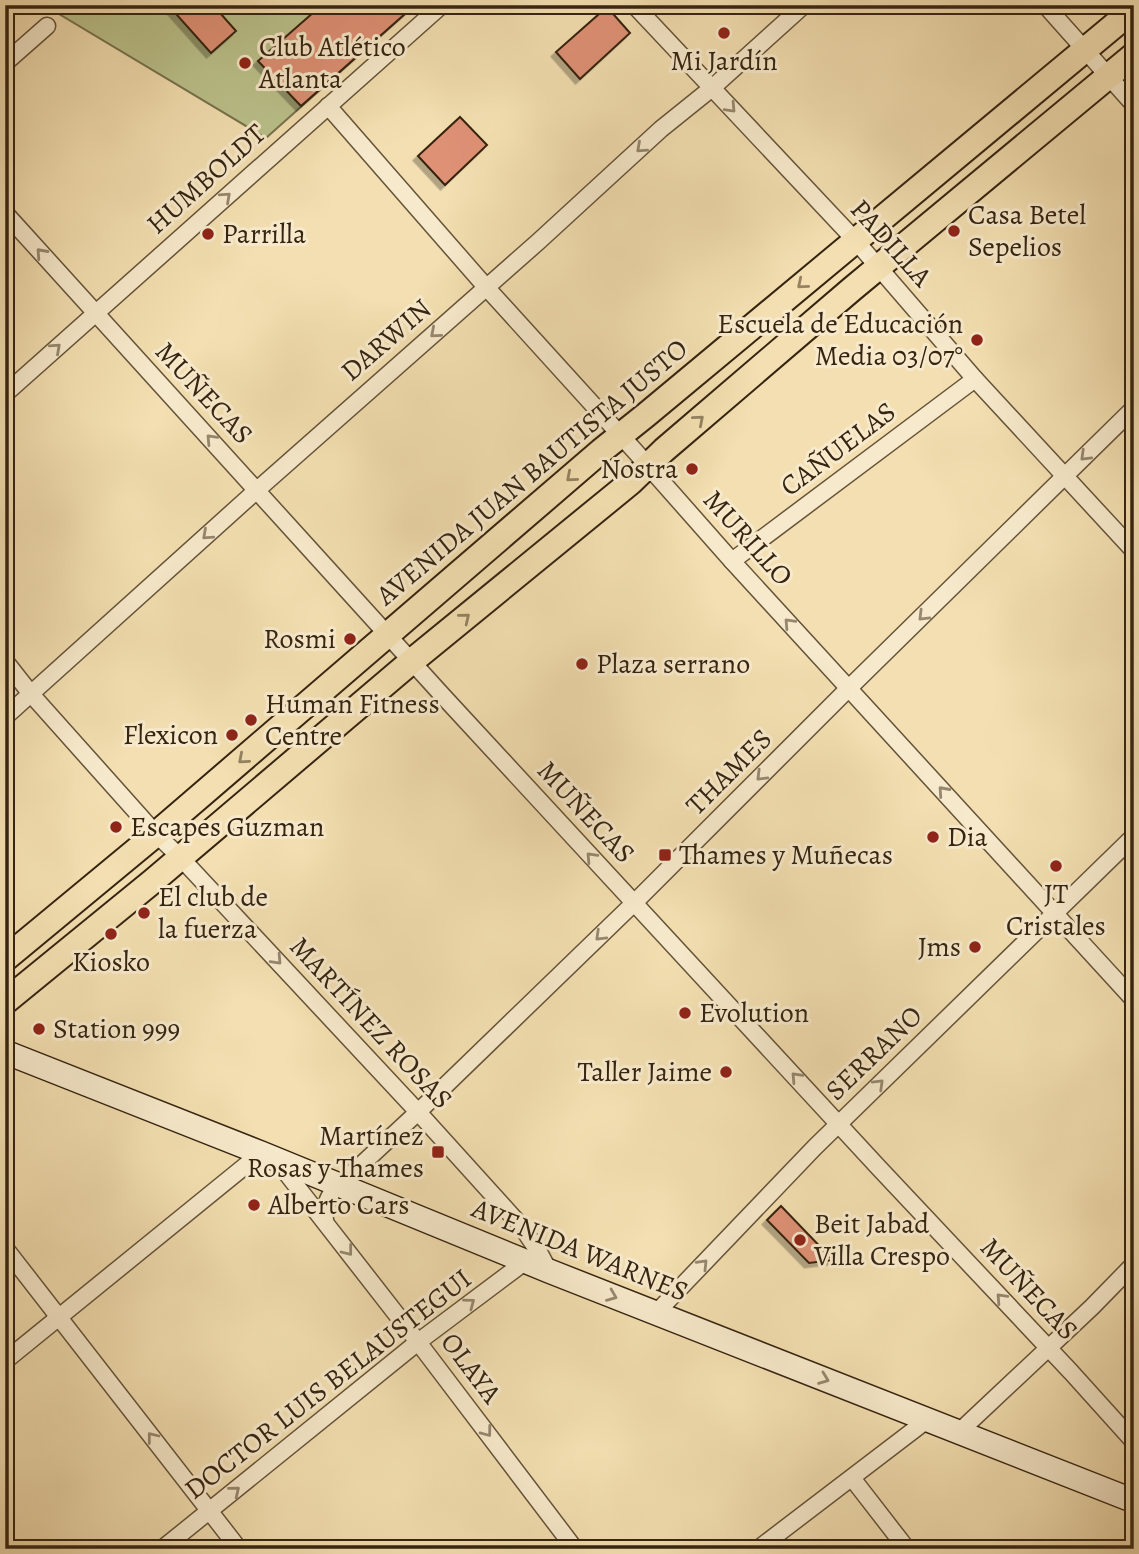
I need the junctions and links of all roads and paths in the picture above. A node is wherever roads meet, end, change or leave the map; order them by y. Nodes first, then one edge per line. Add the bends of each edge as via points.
1 (442, 5) edge
2 (634, 5) edge
3 (804, 5) edge
4 (1045, 5) edge
5 (1134, 9) edge
6 (47, 26) dead end
7 (1085, 50) junction
8 (1134, 55) edge
9 (5, 63) edge
10 (1107, 77) junction
11 (712, 88) junction
12 (1134, 105) edge
13 (328, 106) junction
14 (5, 213) edge
15 (855, 240) junction
16 (878, 268) junction
17 (486, 287) junction
18 (94, 313) junction
19 (975, 379) junction
20 (5, 394) edge
21 (1134, 408) edge
22 (620, 435) junction
23 (649, 466) junction
24 (1064, 476) junction
25 (257, 490) junction
26 (1134, 551) edge
27 (732, 561) junction
28 (387, 634) junction
29 (5, 661) edge
30 (412, 661) junction
31 (849, 688) junction
32 (31, 694) junction
33 (5, 717) edge
34 (156, 834) junction
35 (1134, 836) edge
36 (180, 857) junction
37 (634, 903) junction
38 (1054, 914) junction
39 (5, 958) edge
40 (1134, 1000) edge
41 (5, 1002) edge
42 (5, 1052) edge
43 (418, 1112) junction
44 (839, 1124) junction
45 (268, 1156) junction
46 (350, 1189) junction
47 (325, 1221) junction
48 (5, 1248) edge
49 (526, 1261) junction
50 (1134, 1264) edge
51 (549, 1271) junction
52 (656, 1313) junction
53 (59, 1318) junction
54 (418, 1342) junction
55 (1048, 1348) junction
56 (5, 1361) edge
57 (927, 1420) junction
58 (958, 1432) junction
59 (1134, 1442) edge
60 (852, 1478) junction
61 (1134, 1501) edge
62 (210, 1511) junction
63 (162, 1549) edge
64 (239, 1549) edge
65 (575, 1549) edge
66 (758, 1549) edge
67 (907, 1549) edge

1 - 13 street, HUMBOLDT
2 - 11 street, PADILLA
3 - 11 street, DARWIN
4 - 7 street
5 - 7 main road, AVENIDA JUAN BAUTISTA JUSTO
6 - 9 street
7 - 10 street
7 - 15 main road, AVENIDA JUAN BAUTISTA JUSTO
8 - 10 main road
10 - 12 street
10 - 16 main road
11 -> 15 street, PADILLA
11 -> 17 street, DARWIN
13 - 17 street, MURILLO
18 -> 13 street, HUMBOLDT
18 -> 14 street, MUÑECAS
15 - 16 street, PADILLA
15 -> 22 main road, AVENIDA JUAN BAUTISTA JUSTO
16 - 19 street, PADILLA
23 -> 16 main road
17 - 22 street, MURILLO
17 -> 25 street, DARWIN
20 -> 18 street, HUMBOLDT
25 -> 18 street, MUÑECAS
19 - 24 street, PADILLA
19 - 27 street, CAÑUELAS
21 -> 24 street, THAMES
22 - 23 street, MURILLO
22 -> 28 main road, AVENIDA JUAN BAUTISTA JUSTO
23 - 27 street, MURILLO
30 -> 23 main road
24 - 26 street, PADILLA
24 -> 31 street, THAMES
25 - 28 street, MUÑECAS
25 -> 32 street, DARWIN
31 -> 27 street, MURILLO
28 - 30 street, MUÑECAS
28 -> 34 main road, AVENIDA JUAN BAUTISTA JUSTO
29 - 32 street, MARTÍNEZ ROSAS
30 - 36 main road
37 -> 30 street, MUÑECAS
31 -> 37 street, THAMES
38 -> 31 street, MURILLO
32 - 33 street, DARWIN
32 - 34 street, MARTÍNEZ ROSAS
34 - 36 street, MARTÍNEZ ROSAS
34 - 39 main road, AVENIDA JUAN BAUTISTA JUSTO
35 - 38 street, SERRANO
36 - 41 main road
36 -> 43 street, MARTÍNEZ ROSAS
37 -> 43 street, THAMES
44 -> 37 street, MUÑECAS
38 - 40 street, MURILLO
44 -> 38 street, SERRANO
42 - 45 main road, AVENIDA WARNES
43 - 46 street, THAMES via 357,1169
43 - 51 street, MARTÍNEZ ROSAS via 522,1227
52 -> 44 street, SERRANO
55 -> 44 street, MUÑECAS
45 - 46 main road, AVENIDA WARNES
45 - 47 street, OLAYA
45 - 53 street
46 - 47 street via 332,1192 324,1210
46 - 49 main road, AVENIDA WARNES
47 -> 54 street, OLAYA
48 - 53 street
49 - 51 main road, AVENIDA WARNES
54 -> 49 street, DOCTOR LUIS BELAUSTEGUI
50 - 55 street
51 -> 52 main road, AVENIDA WARNES
52 -> 57 main road, AVENIDA WARNES
53 - 56 street
62 -> 53 street
62 -> 54 street, DOCTOR LUIS BELAUSTEGUI
54 -> 65 street, OLAYA
55 - 58 street
55 - 59 street, MUÑECAS
57 - 58 main road, AVENIDA WARNES
57 - 60 street
58 - 61 main road, AVENIDA WARNES
60 - 66 street
60 - 67 street
62 - 63 street, DOCTOR LUIS BELAUSTEGUI
62 - 64 street

